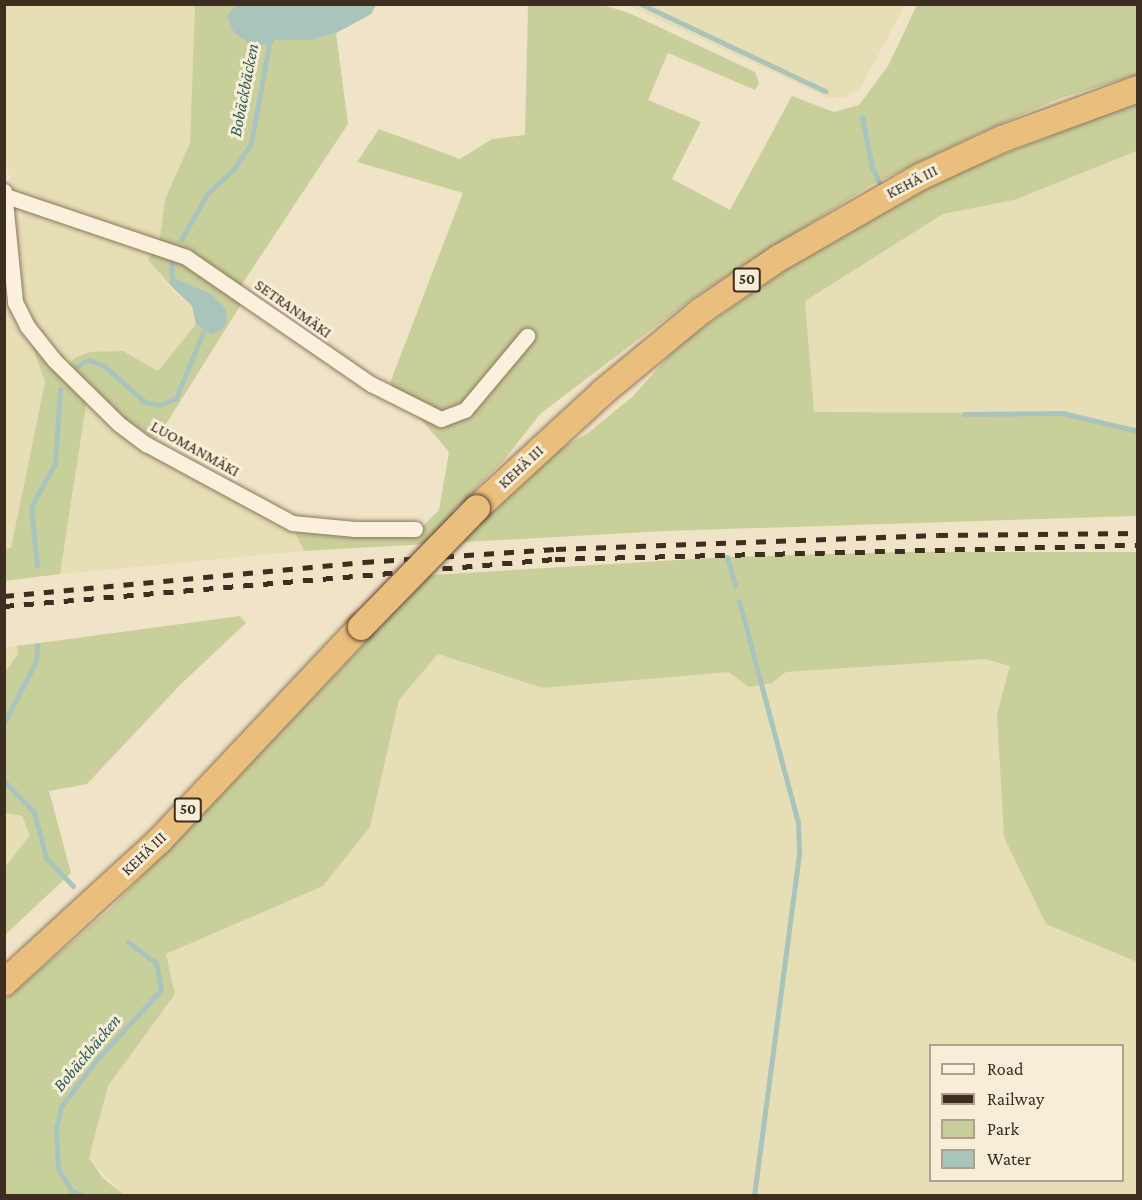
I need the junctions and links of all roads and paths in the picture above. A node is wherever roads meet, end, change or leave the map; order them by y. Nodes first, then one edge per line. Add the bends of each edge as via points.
1 (1137, 89) edge
2 (5, 193) edge
3 (527, 336) dead end
4 (415, 529) dead end
5 (4, 983) edge

1 - 5 highway, KEHÄ III / 50, bridge via 1021,132 920,177 779,258 701,311 612,385 477,508 159,841
2 - 3 street, SETRANMÄKI via 186,256 371,384 441,419 465,410
2 - 4 street, LUOMANMÄKI via 15,302 54,360 119,424 146,444 292,523

